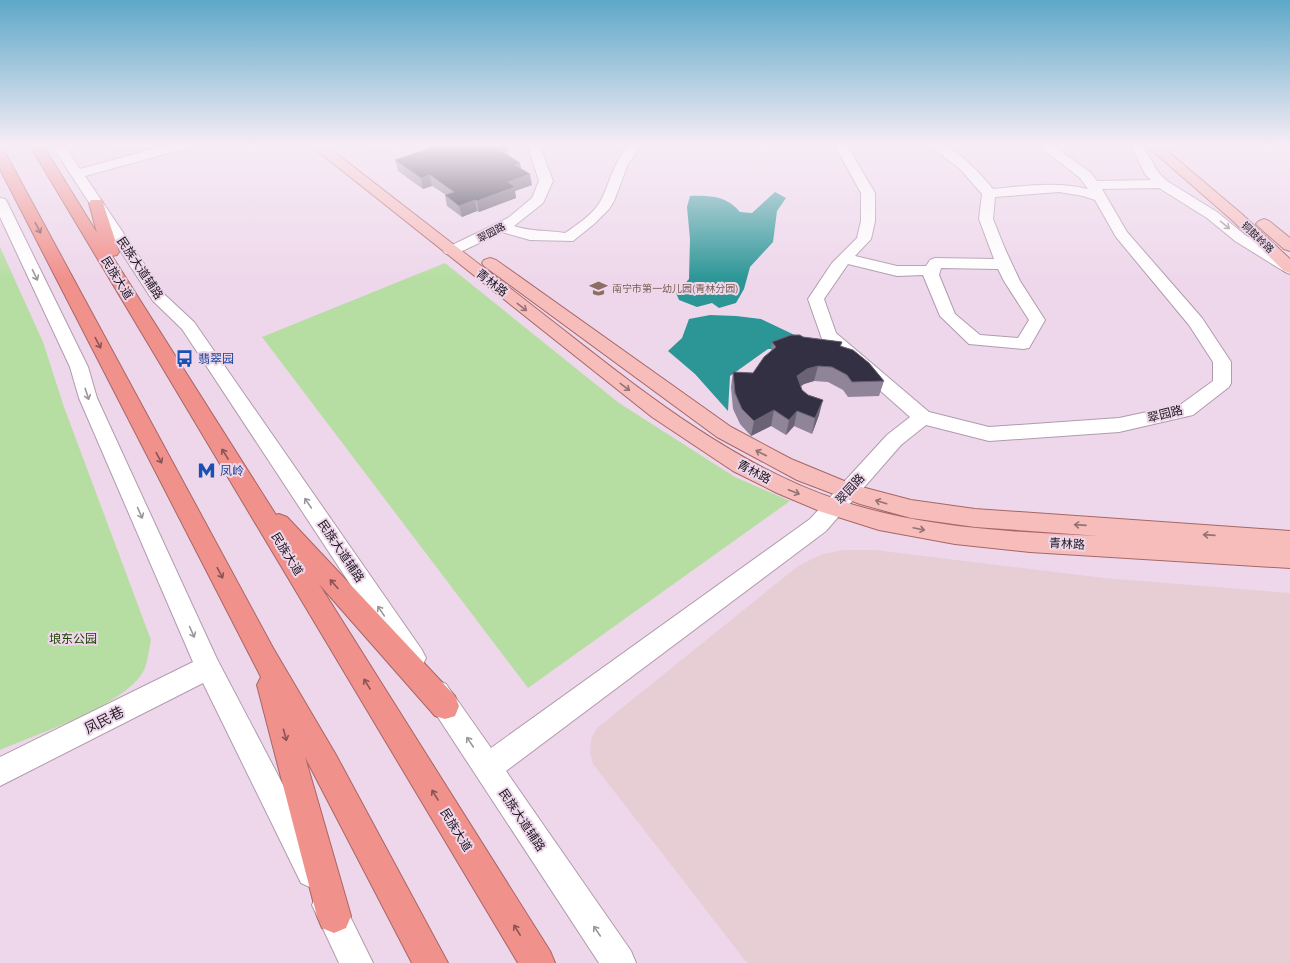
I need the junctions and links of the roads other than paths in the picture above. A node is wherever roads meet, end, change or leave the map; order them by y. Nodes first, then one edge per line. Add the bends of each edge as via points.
1 (17, 189) edge
2 (63, 189) edge
3 (87, 189) edge
4 (377, 189) edge
5 (386, 189) edge
6 (543, 189) edge
7 (612, 189) edge
8 (866, 189) edge
9 (986, 189) edge
10 (1035, 189) edge
11 (1056, 189) edge
12 (1088, 189) edge
13 (1095, 189) edge
14 (1170, 189) edge
15 (1204, 189) edge
16 (1224, 189) edge
17 (989, 194) junction
18 (0, 202) edge
19 (96, 203) junction
20 (501, 226) junction
21 (1290, 246) edge
22 (458, 248) junction
23 (844, 258) junction
24 (1004, 264) junction
25 (1290, 269) edge
26 (933, 270) junction
27 (120, 282) junction
28 (923, 417) junction
29 (244, 484) junction
30 (841, 499) junction
31 (1290, 532) edge
32 (1290, 541) edge
33 (1236, 545) junction
34 (1290, 558) edge
35 (1290, 568) edge
36 (264, 657) junction
37 (208, 667) junction
38 (445, 706) junction
39 (487, 768) junction
40 (0, 772) edge
41 (334, 916) junction
42 (356, 963) edge
43 (431, 963) edge
44 (538, 963) edge
45 (619, 963) edge

1 -> 36 highway
2 - 27 highway, 民族大道
3 - 19 street, 民族大道辅路
4 - 22 main road, 青林路
5 - 22 main road, 青林路
6 - 20 street, 翠园路 via 538,200 513,221
7 - 20 street via 606,203 581,230 568,238 530,236
8 - 23 street via 868,193 868,221 864,239
9 - 17 street
10 - 17 street
11 - 12 street via 1085,191
13 - 28 street, 翠园路 via 1121,234 1196,322 1222,362 1222,382 1186,410 1119,425 989,434
14 -> 25 street
15 - 25 main road, 铜鼓岭路
16 - 21 main road, 铜鼓岭路
17 - 24 street via 986,219
18 -> 37 street via 79,367 88,398
19 - 27 highway
38 -> 19 street, 民族大道辅路 via 188,326 159,298
20 - 22 street, 翠园路
22 - 30 main road, 青林路 via 611,376 696,438 784,488
23 - 26 street via 896,271
23 - 28 street via 816,298 828,336
24 - 26 street via 935,263
24 - 26 street via 1037,320 1023,344 975,340 948,316 931,275
29 -> 27 highway, 民族大道
28 - 30 street, 翠园路 via 894,440
38 -> 29 highway
44 -> 29 highway, 民族大道
30 - 33 main road, 青林路 via 878,520 940,534 987,540
30 - 39 street, 翠园路 via 818,525
31 - 33 main road
32 - 33 main road, 青林路
33 - 34 main road, 青林路
33 - 35 main road
36 -> 41 highway
36 - 43 highway via 326,765
37 - 40 street, 凤民巷
37 - 41 street
39 -> 38 street, 民族大道辅路
45 -> 39 street, 民族大道辅路
41 - 42 street

